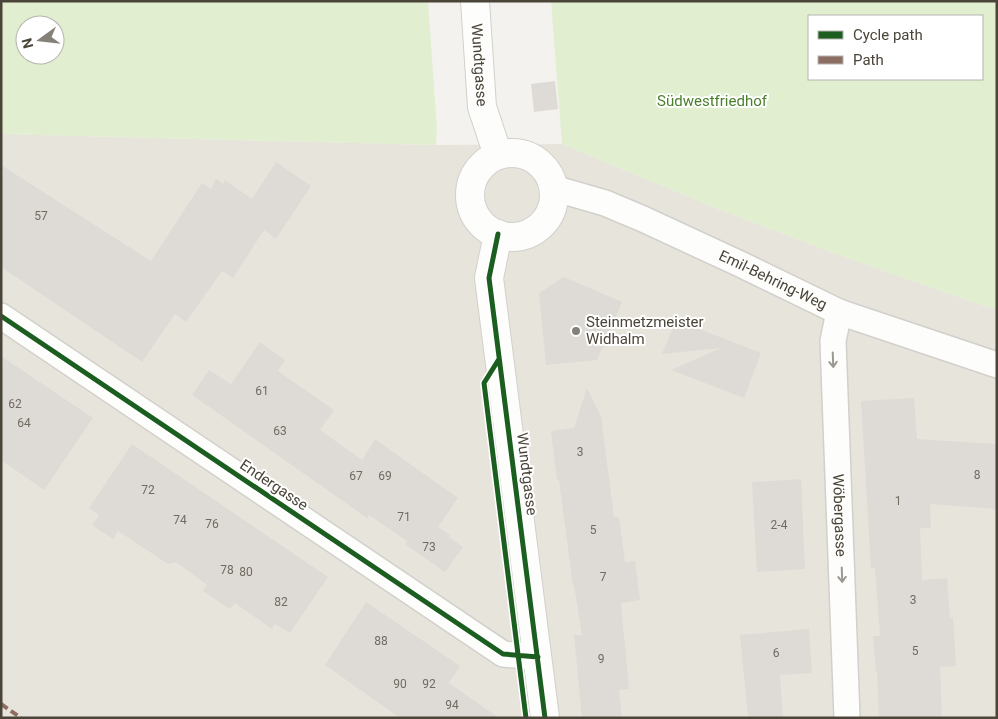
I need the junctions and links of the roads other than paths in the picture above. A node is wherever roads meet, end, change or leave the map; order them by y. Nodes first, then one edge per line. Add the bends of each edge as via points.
1 (475, 1) edge
2 (498, 155) junction
3 (553, 188) junction
4 (498, 234) junction
5 (838, 312) junction
6 (1, 316) edge
7 (997, 366) edge
8 (538, 656) junction
9 (545, 718) edge
10 (847, 718) edge

1 - 2 street, Wundtgasse via 482,107
2 - 3 street via 526,155 548,174
2 - 4 street via 475,174 470,188 475,216
3 - 4 street via 548,216 538,227 512,237
3 - 5 street, Emil-Behring-Weg via 605,203
4 - 8 street, Wundtgasse via 489,278
5 - 7 street, Emil-Behring-Weg
5 -> 10 street, Wöbergasse via 833,341
6 - 8 street, Endergasse via 503,654
8 - 9 street, Wundtgasse

